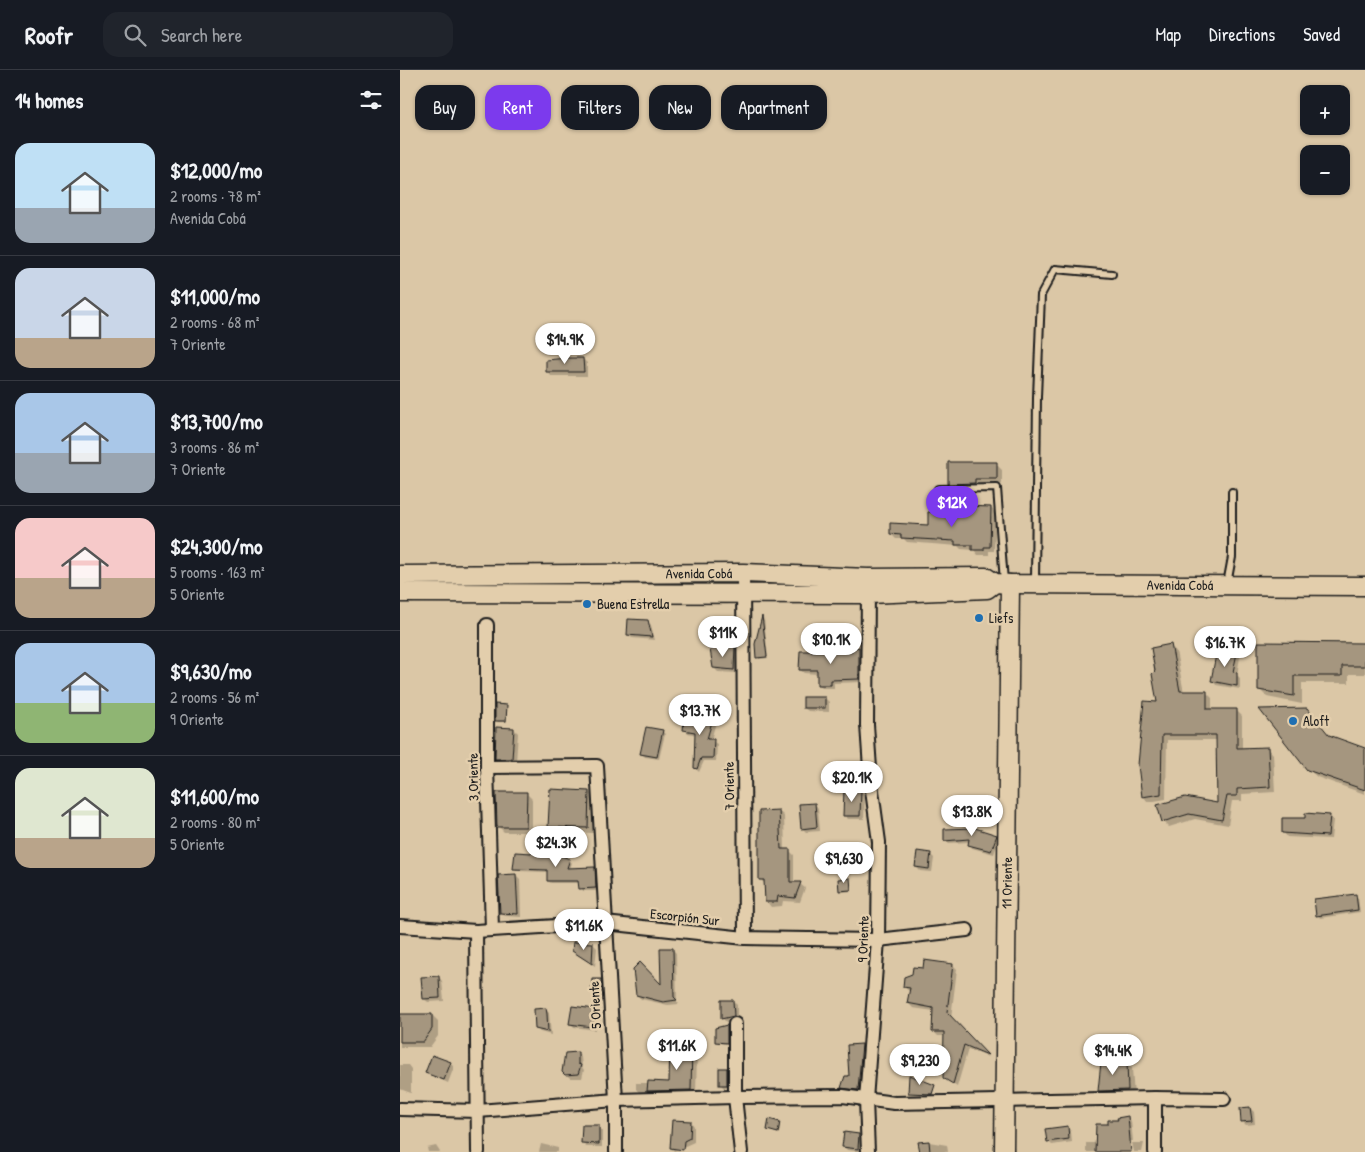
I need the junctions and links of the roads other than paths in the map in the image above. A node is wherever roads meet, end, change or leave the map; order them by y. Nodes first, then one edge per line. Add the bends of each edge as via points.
1 (1112, 274) dead end
2 (938, 489) dead end
3 (1232, 492) dead end
4 (743, 573) junction
5 (400, 575) edge
6 (1003, 583) junction
7 (1035, 584) junction
8 (1227, 585) junction
9 (868, 586) junction
10 (1365, 586) edge
11 (742, 592) junction
12 (400, 593) edge
13 (487, 625) dead end
14 (488, 767) junction
15 (605, 923) junction
16 (400, 926) edge
17 (492, 929) junction
18 (968, 930) dead end
19 (476, 931) junction
20 (745, 938) junction
21 (878, 940) junction
22 (735, 1024) dead end
23 (735, 1097) junction
24 (1155, 1098) junction
25 (1224, 1099) dead end
26 (616, 1100) junction
27 (866, 1100) junction
28 (1004, 1100) junction
29 (400, 1109) edge
30 (478, 1111) junction
31 (478, 1152) edge
32 (616, 1152) edge
33 (741, 1152) edge
34 (868, 1152) edge
35 (1004, 1152) edge
36 (1155, 1152) edge

1 - 7 lane via 1055,269 1041,295
2 - 6 lane via 997,488
3 - 8 lane via 1232,557
4 - 5 main road, Avenida Cobá
4 - 9 main road, Avenida Cobá
4 - 11 street, 7 Oriente
6 - 7 main road, Avenida Cobá
6 - 9 main road, Avenida Cobá via 986,577
6 - 28 main road, 11 Oriente
7 - 8 main road, Avenida Cobá
8 - 10 main road, Avenida Cobá
9 - 11 main road, Avenida Cobá
9 - 21 street, 9 Oriente via 868,725 879,842
11 - 12 main road, Avenida Cobá
11 - 20 street, 7 Oriente
13 - 14 street, 3 Oriente
14 - 15 street, 5 Oriente via 597,766
14 - 17 street, 3 Oriente
15 - 17 street, Escorpión Sur
15 - 20 street, Escorpión Sur
15 - 26 street, 5 Oriente
16 - 19 street, Escorpión Sur
17 - 19 street, Escorpión Sur
18 - 21 street, Escorpión Sur
19 - 30 street
20 - 21 street, Escorpión Sur
21 - 27 street, 9 Oriente
22 - 23 street
23 - 26 street
23 - 27 street via 843,1096
23 - 33 street
24 - 25 street
24 - 28 street
24 - 36 street
26 - 30 street
26 - 32 street, 5 Oriente
27 - 28 street
27 - 34 street, 9 Oriente
28 - 35 main road, 11 Oriente
29 - 30 street
30 - 31 street

